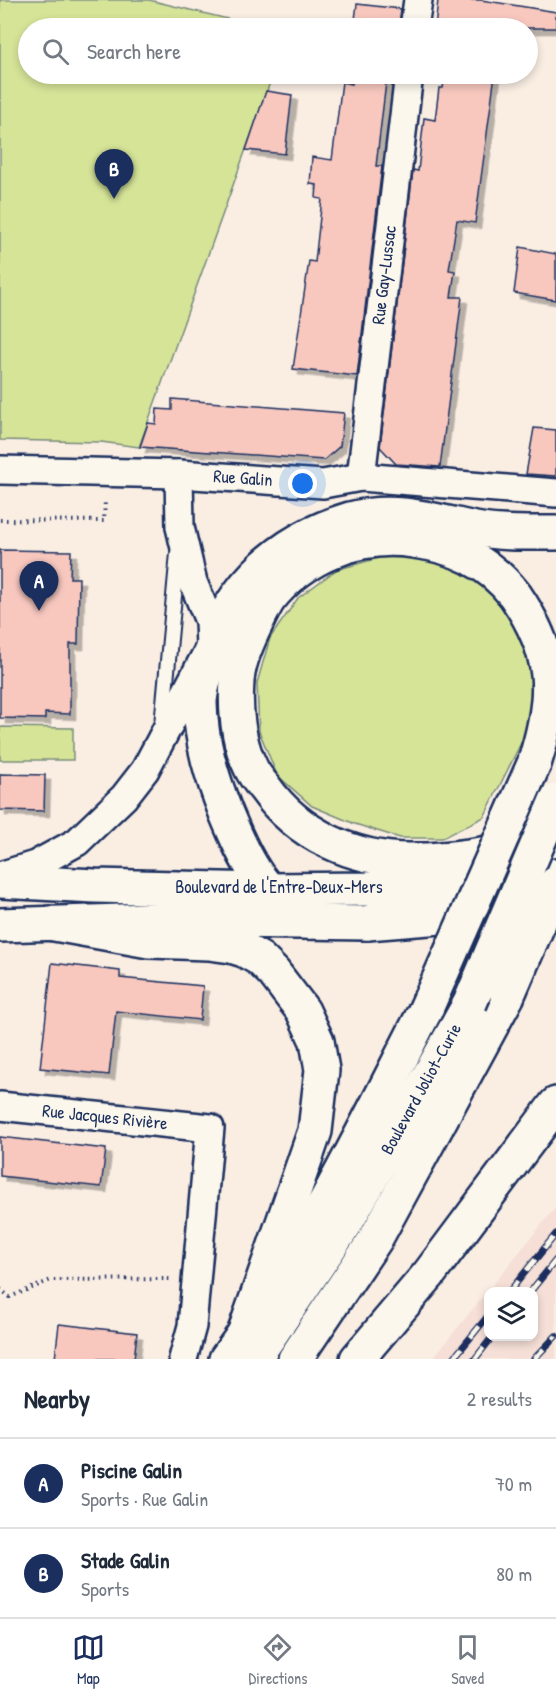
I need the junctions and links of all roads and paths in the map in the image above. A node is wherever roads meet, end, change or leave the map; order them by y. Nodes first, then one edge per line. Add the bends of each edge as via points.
1 (418, 0) edge
2 (415, 18) edge
3 (408, 84) edge
4 (0, 470) edge
5 (107, 472) junction
6 (179, 474) junction
7 (361, 477) junction
8 (556, 493) edge
9 (0, 520) edge
10 (180, 527) junction
11 (556, 533) edge
12 (210, 647) junction
13 (159, 745) junction
14 (556, 801) edge
15 (556, 840) edge
16 (556, 856) edge
17 (556, 872) edge
18 (0, 876) edge
19 (0, 881) edge
20 (556, 882) edge
21 (268, 890) junction
22 (556, 897) edge
23 (309, 922) junction
24 (367, 922) junction
25 (49, 923) junction
26 (0, 925) edge
27 (556, 1104) edge
28 (0, 1106) edge
29 (196, 1279) junction
30 (0, 1289) edge
31 (241, 1352) edge
32 (183, 1359) edge
33 (296, 1359) edge
34 (357, 1359) edge

1 - 2 street
3 - 7 street, Rue Gay-Lussac
4 - 5 street, Rue Galin
5 - 6 street, Rue Galin
5 - 9 path via 104,521
6 - 7 street, Rue Galin via 323,484
6 - 10 street
7 - 8 street, Rue Galin
10 - 12 street via 192,582 209,621
10 - 13 lane
11 - 12 main road via 476,529 394,513 351,519 311,533 277,553 249,579 226,611
12 - 13 street
12 - 21 main road via 200,700 210,774 242,852
13 - 18 street via 124,797 77,842 35,865
14 - 31 main road, Boulevard Joliot-Curie, bridge via 470,1003 346,1223
15 - 31 main road, bridge via 467,856 409,860 362,854 305,829 274,801 251,768 238,727 237,679 246,645 269,600 295,574 321,556 354,543 393,538 456,550 484,564 528,612 542,636 552,666 554,696 548,729 534,764 425,1011 322,1211
16 - 21 main road, Boulevard de l'Entre-Deux-Mers via 401,886
17 - 24 main road via 454,894
19 - 21 main road, Boulevard de l'Entre-Deux-Mers
20 - 33 main road, Boulevard Joliot-Curie, bridge via 507,997 375,1240
21 - 23 main road
22 - 24 main road, Boulevard de l'Entre-Deux-Mers via 441,917
23 - 24 main road, Boulevard de l'Entre-Deux-Mers
23 - 25 main road, Boulevard de l'Entre-Deux-Mers
25 - 26 main road, Boulevard de l'Entre-Deux-Mers
25 - 31 main road via 149,941 209,943 244,950 274,973 303,1011 316,1041 322,1070 315,1131
27 - 34 main road via 429,1274
28 - 29 street, Rue Jacques Rivière via 210,1128
29 - 30 path via 51,1280 10,1297
29 - 32 street via 192,1326

